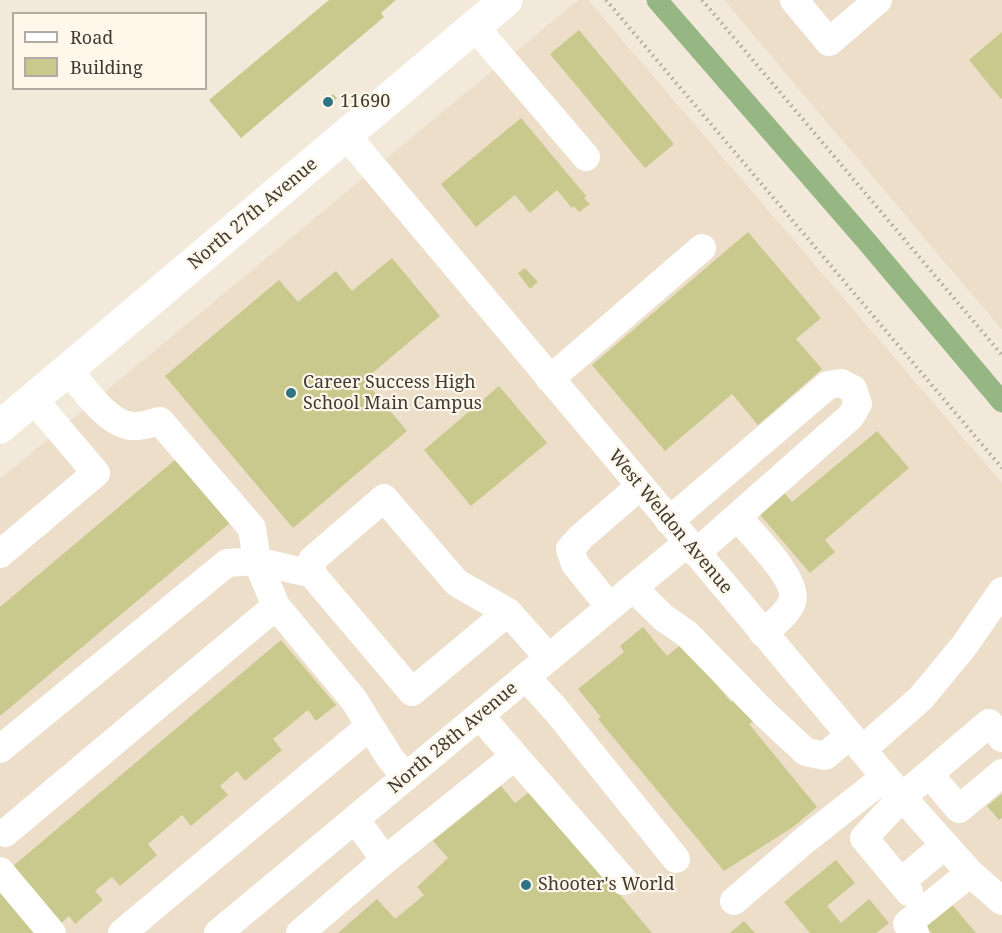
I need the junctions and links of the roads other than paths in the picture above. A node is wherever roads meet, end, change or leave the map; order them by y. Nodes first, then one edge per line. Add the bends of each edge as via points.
1 (506, 0) edge
2 (794, 0) edge
3 (878, 0) edge
4 (476, 27) junction
5 (346, 135) junction
6 (586, 157) dead end
7 (702, 248) dead end
8 (68, 370) junction
9 (550, 379) junction
10 (34, 400) junction
11 (0, 427) edge
12 (640, 486) junction
13 (737, 517) junction
14 (669, 521) junction
15 (692, 548) junction
16 (0, 554) edge
17 (257, 561) junction
18 (312, 574) junction
19 (633, 588) junction
20 (1002, 591) edge
21 (276, 606) junction
22 (610, 607) junction
23 (508, 612) junction
24 (763, 633) junction
25 (549, 658) junction
26 (526, 677) junction
27 (480, 716) junction
28 (370, 726) junction
29 (1002, 738) edge
30 (856, 742) junction
31 (0, 749) edge
32 (515, 756) junction
33 (1002, 773) edge
34 (929, 774) junction
35 (406, 777) junction
36 (894, 787) junction
37 (355, 819) junction
38 (5, 833) dead end
39 (945, 845) junction
40 (676, 859) dead end
41 (385, 860) junction
42 (0, 871) edge
43 (970, 873) junction
44 (624, 881) dead end
45 (734, 901) dead end
46 (1002, 901) edge
47 (237, 927) edge
48 (52, 933) edge
49 (122, 933) edge
50 (300, 933) edge
51 (915, 933) edge

1 - 4 main road, North 27th Avenue
2 - 3 street via 829,42
4 - 5 main road, North 27th Avenue
4 - 6 street
5 - 8 main road, North 27th Avenue
5 - 9 street, West Weldon Avenue
7 - 9 street
8 - 10 main road, North 27th Avenue
8 - 17 street via 120,424 160,421 252,528
9 - 12 street, West Weldon Avenue
10 - 11 main road, North 27th Avenue
10 - 16 street via 96,473
12 - 14 street, West Weldon Avenue
12 - 22 street via 570,549 575,564
13 - 14 street, North 28th Avenue via 851,416 858,404 853,389 841,383 828,385
13 - 15 street, North 28th Avenue
13 - 24 street via 791,585 794,599 788,610
14 - 15 street, West Weldon Avenue
15 - 19 street, North 28th Avenue
15 - 24 street, West Weldon Avenue
17 - 18 street
17 - 21 street
17 - 31 street via 227,563
18 - 23 street via 312,561 384,498 457,583
18 - 23 street via 412,692
19 - 22 street, North 28th Avenue
19 - 30 street via 687,634 806,753 825,756
20 - 30 street via 921,698
21 - 28 street via 354,700
21 - 38 street
22 - 25 street, North 28th Avenue
23 - 25 street
24 - 30 street, West Weldon Avenue
25 - 26 street, North 28th Avenue
26 - 27 street, North 28th Avenue
26 - 40 street
27 - 32 street
27 - 35 street, North 28th Avenue
28 - 35 street
28 - 49 street
29 - 34 street via 989,723
30 - 36 street, West Weldon Avenue
32 - 41 street
32 - 44 street
33 - 34 street via 959,808
34 - 36 street
35 - 37 street, North 28th Avenue
36 - 39 street, West Weldon Avenue
36 - 39 street via 864,838 905,887
36 - 45 street via 805,840
37 - 41 street
37 - 47 street, North 28th Avenue
39 - 43 street, West Weldon Avenue
41 - 50 street
42 - 48 street
43 - 46 street, West Weldon Avenue
43 - 51 street via 907,924

